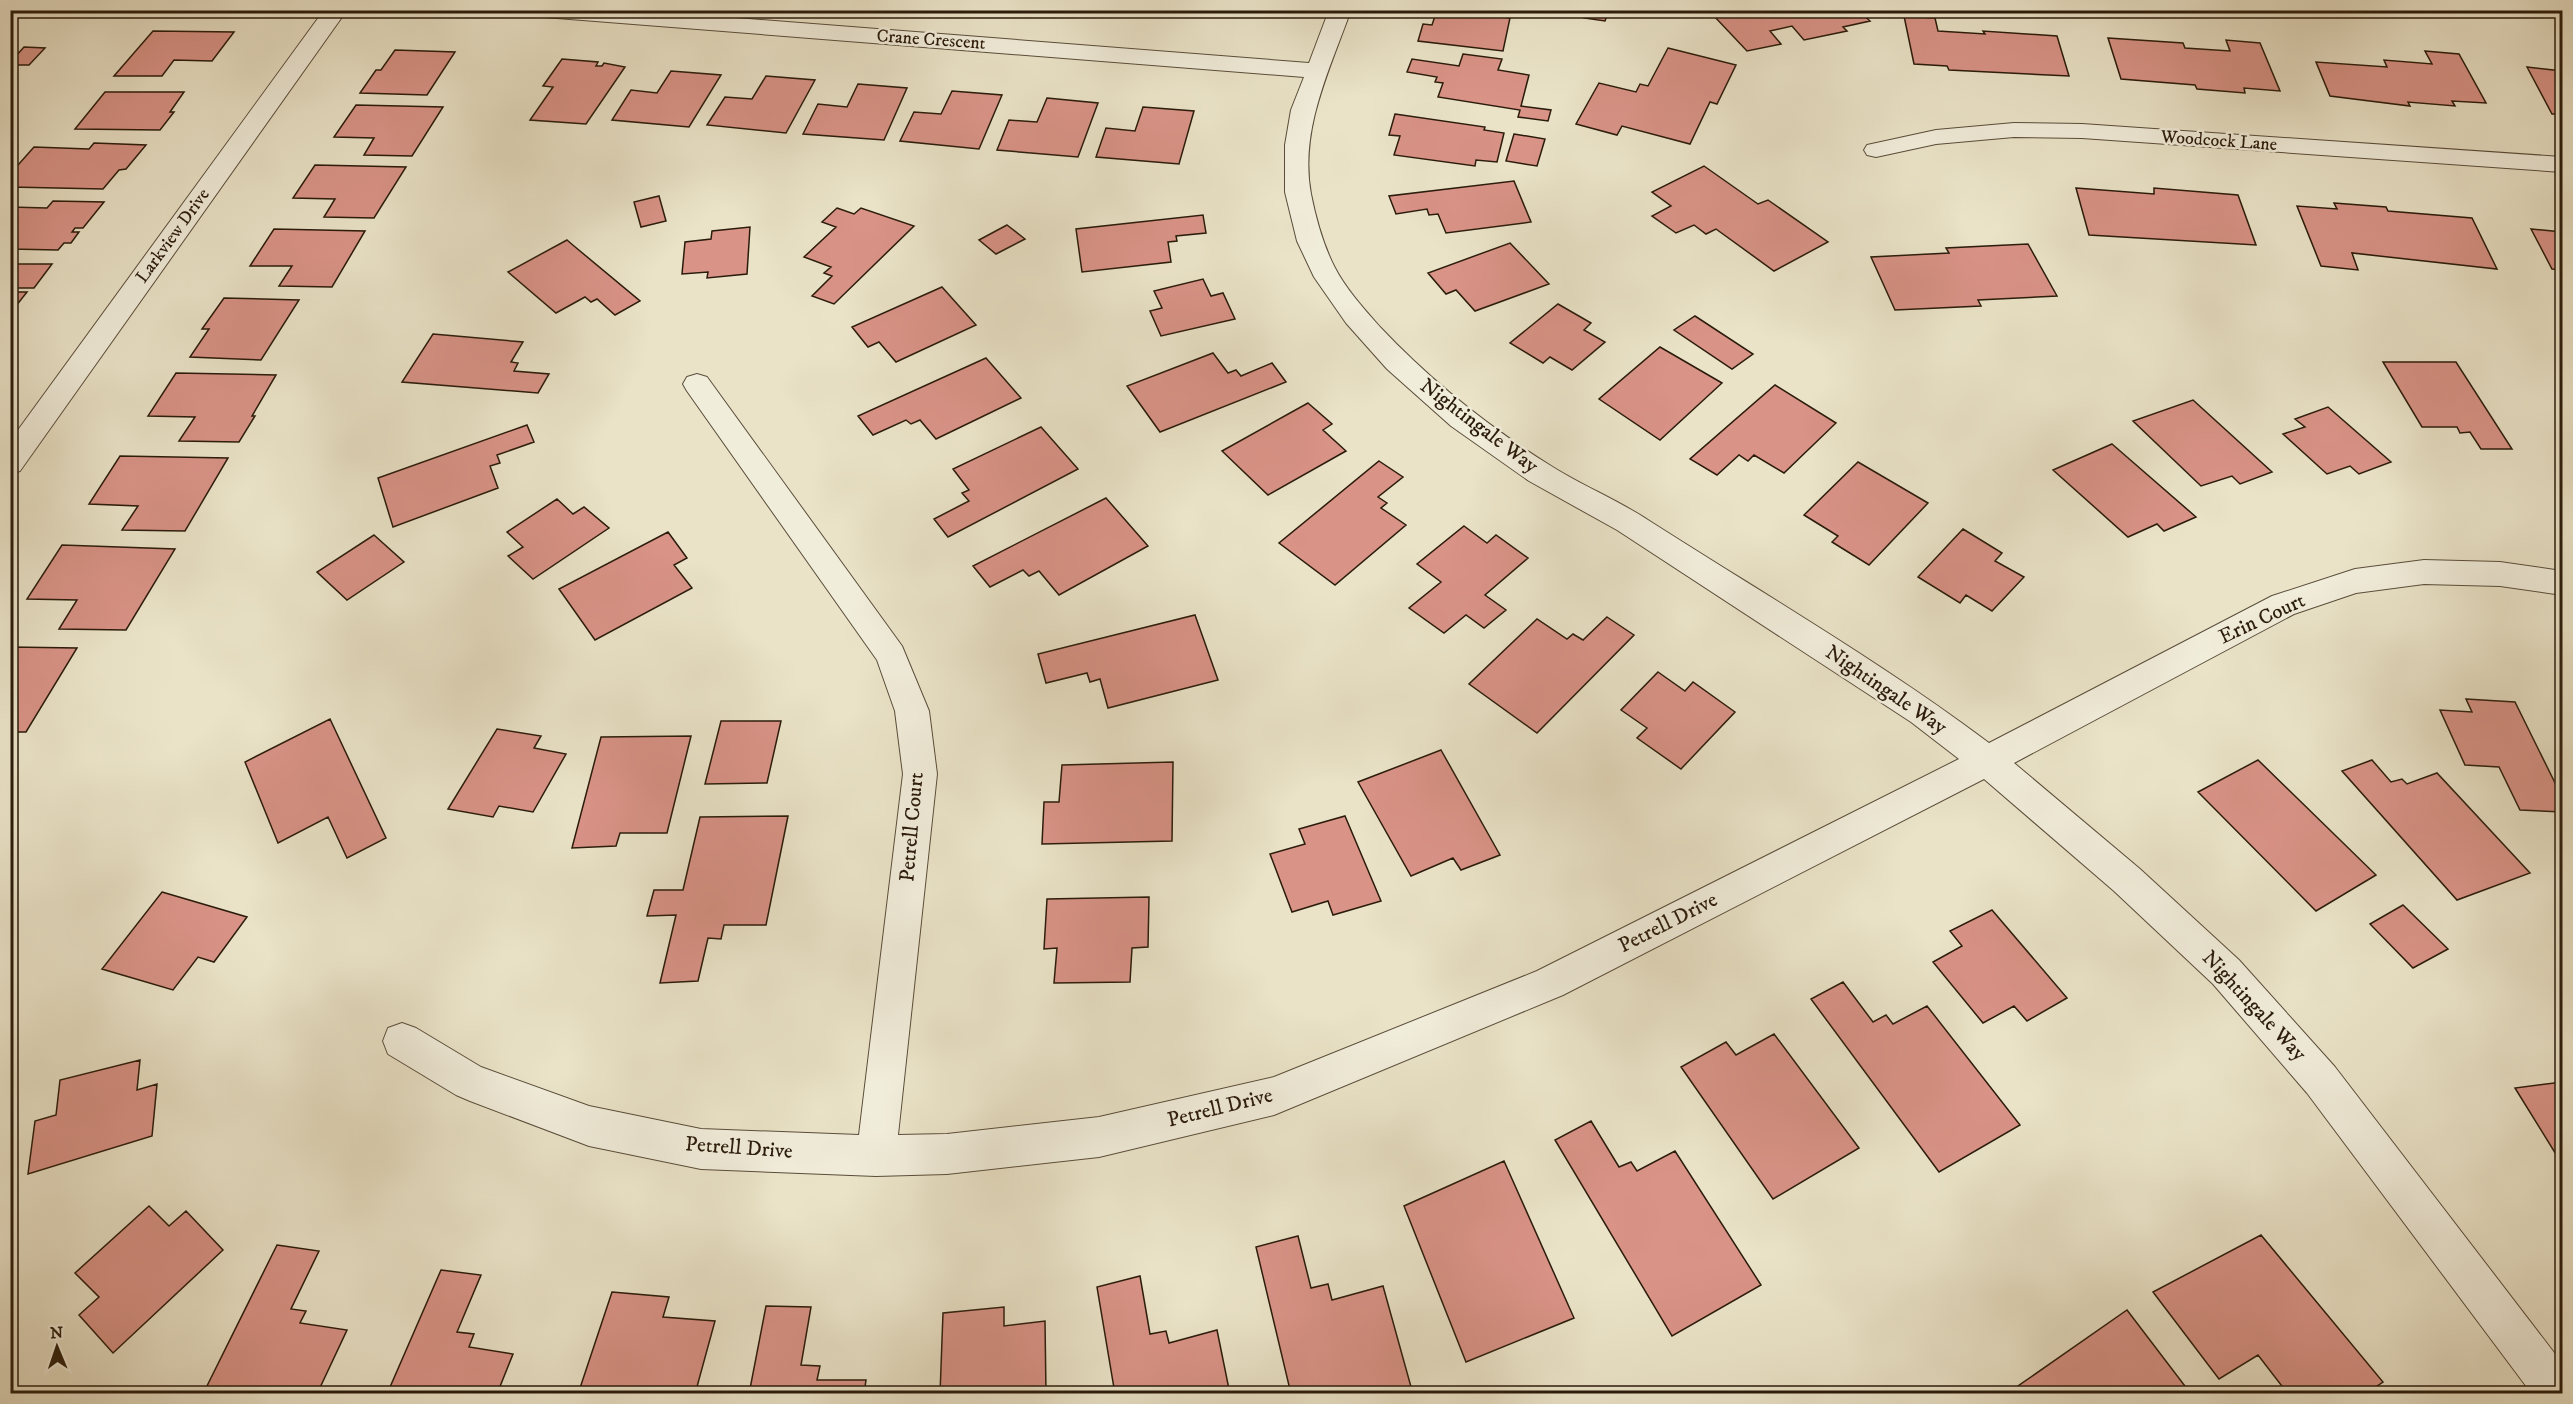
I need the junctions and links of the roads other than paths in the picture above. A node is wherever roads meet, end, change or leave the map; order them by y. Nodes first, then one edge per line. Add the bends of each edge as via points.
1 (336, 10) edge
2 (544, 10) edge
3 (1340, 10) edge
4 (1317, 71) junction
5 (1876, 150) dead end
6 (2562, 165) edge
7 (697, 384) dead end
8 (10, 463) edge
9 (2562, 583) edge
10 (1987, 760) junction
11 (402, 1041) dead end
12 (876, 1156) junction
13 (2559, 1394) edge

1 - 8 street, Larkview Drive
2 - 4 street, Crane Crescent
3 - 4 street, Nightingale Way
4 - 10 street, Nightingale Way via 1303,110 1297,145 1298,192 1310,241 1323,271 1356,317 1397,362 1461,419 1539,472 1638,528 1923,712
5 - 6 street, Woodcock Lane via 1936,137 2014,130 2082,131
7 - 12 street, Petrell Court via 891,655 912,711 920,774
9 - 10 street, Erin Court via 2500,574 2424,572 2355,581 2283,605
10 - 12 street, Petrell Drive via 1550,983 1274,1096 1099,1137 947,1154
10 - 13 street, Nightingale Way via 2127,880 2226,972 2321,1080
11 - 12 street, Petrell Drive via 470,1082 589,1126 701,1149

